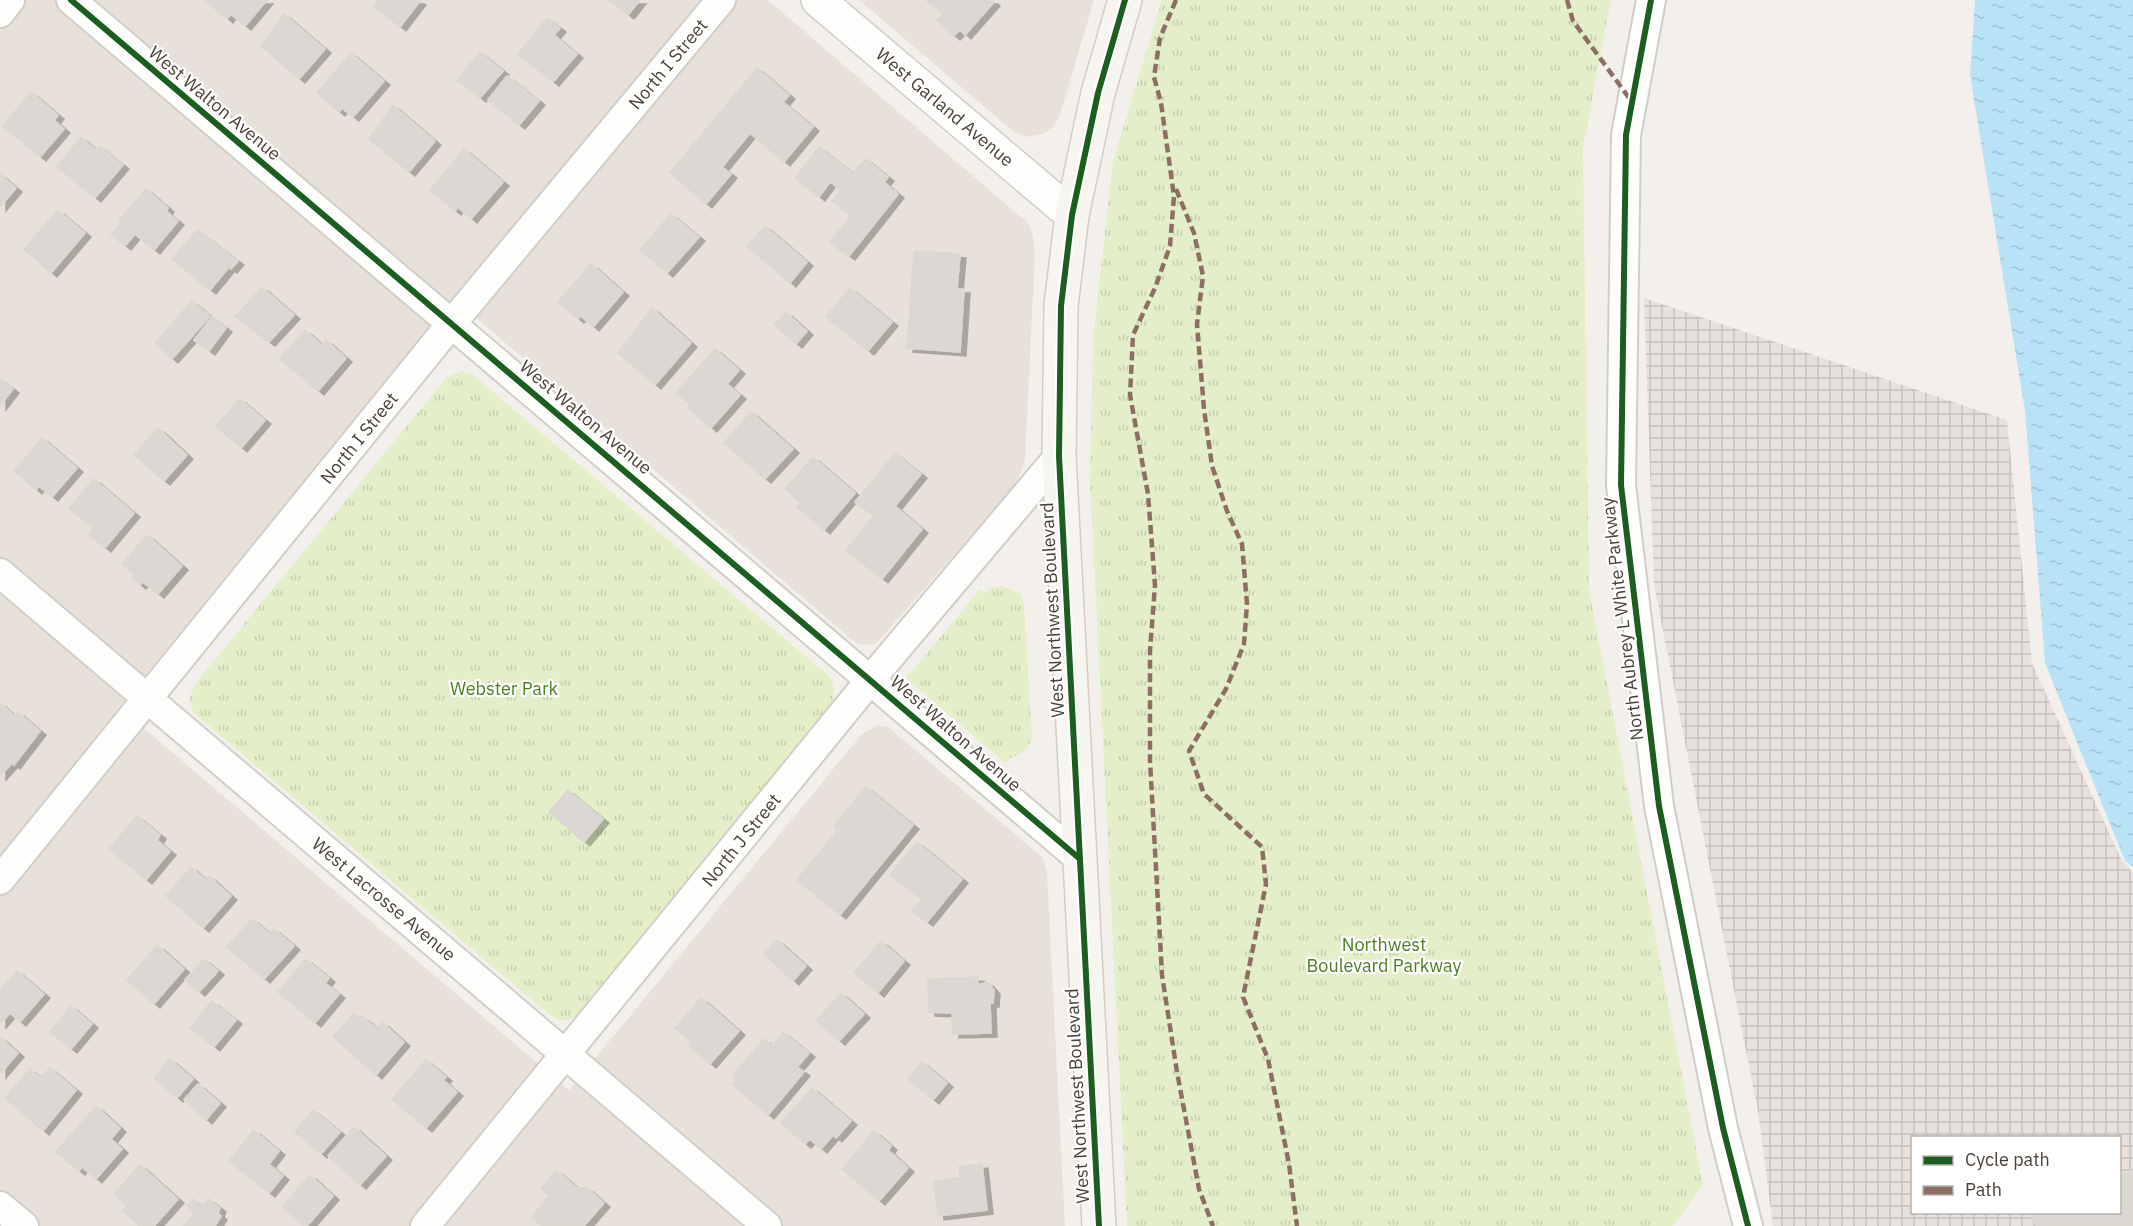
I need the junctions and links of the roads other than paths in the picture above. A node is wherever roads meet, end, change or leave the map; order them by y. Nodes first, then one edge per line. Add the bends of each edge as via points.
1 (10, 0) edge
2 (71, 0) edge
3 (721, 0) edge
4 (818, 0) edge
5 (1125, 0) edge
6 (1651, 0) edge
7 (0, 13) edge
8 (1072, 214) junction
9 (452, 323) junction
10 (1059, 456) junction
11 (0, 573) edge
12 (871, 679) junction
13 (148, 699) junction
14 (1080, 859) junction
15 (0, 880) edge
16 (567, 1055) junction
17 (0, 1206) edge
18 (24, 1226) edge
19 (425, 1226) edge
20 (766, 1226) edge
21 (1099, 1226) edge
22 (1749, 1226) edge

1 - 7 street
2 - 9 street, West Walton Avenue
3 - 9 street, North I Street
4 - 8 street, West Garland Avenue
5 - 8 main road, West Northwest Boulevard via 1098,93
6 - 22 street, North Aubrey L White Parkway via 1626,135 1622,485 1659,806 1723,1128
8 - 10 main road, West Northwest Boulevard via 1061,306
9 - 12 street, West Walton Avenue
9 - 13 street, North I Street
10 - 12 street, North J Street
10 - 14 main road, West Northwest Boulevard
11 - 13 street, West Lacrosse Avenue
12 - 14 street, West Walton Avenue
12 - 16 street, North J Street
13 - 15 street, North I Street
13 - 16 street, West Lacrosse Avenue
14 - 21 main road, West Northwest Boulevard
16 - 19 street, North J Street
16 - 20 street, West Lacrosse Avenue
17 - 18 street

